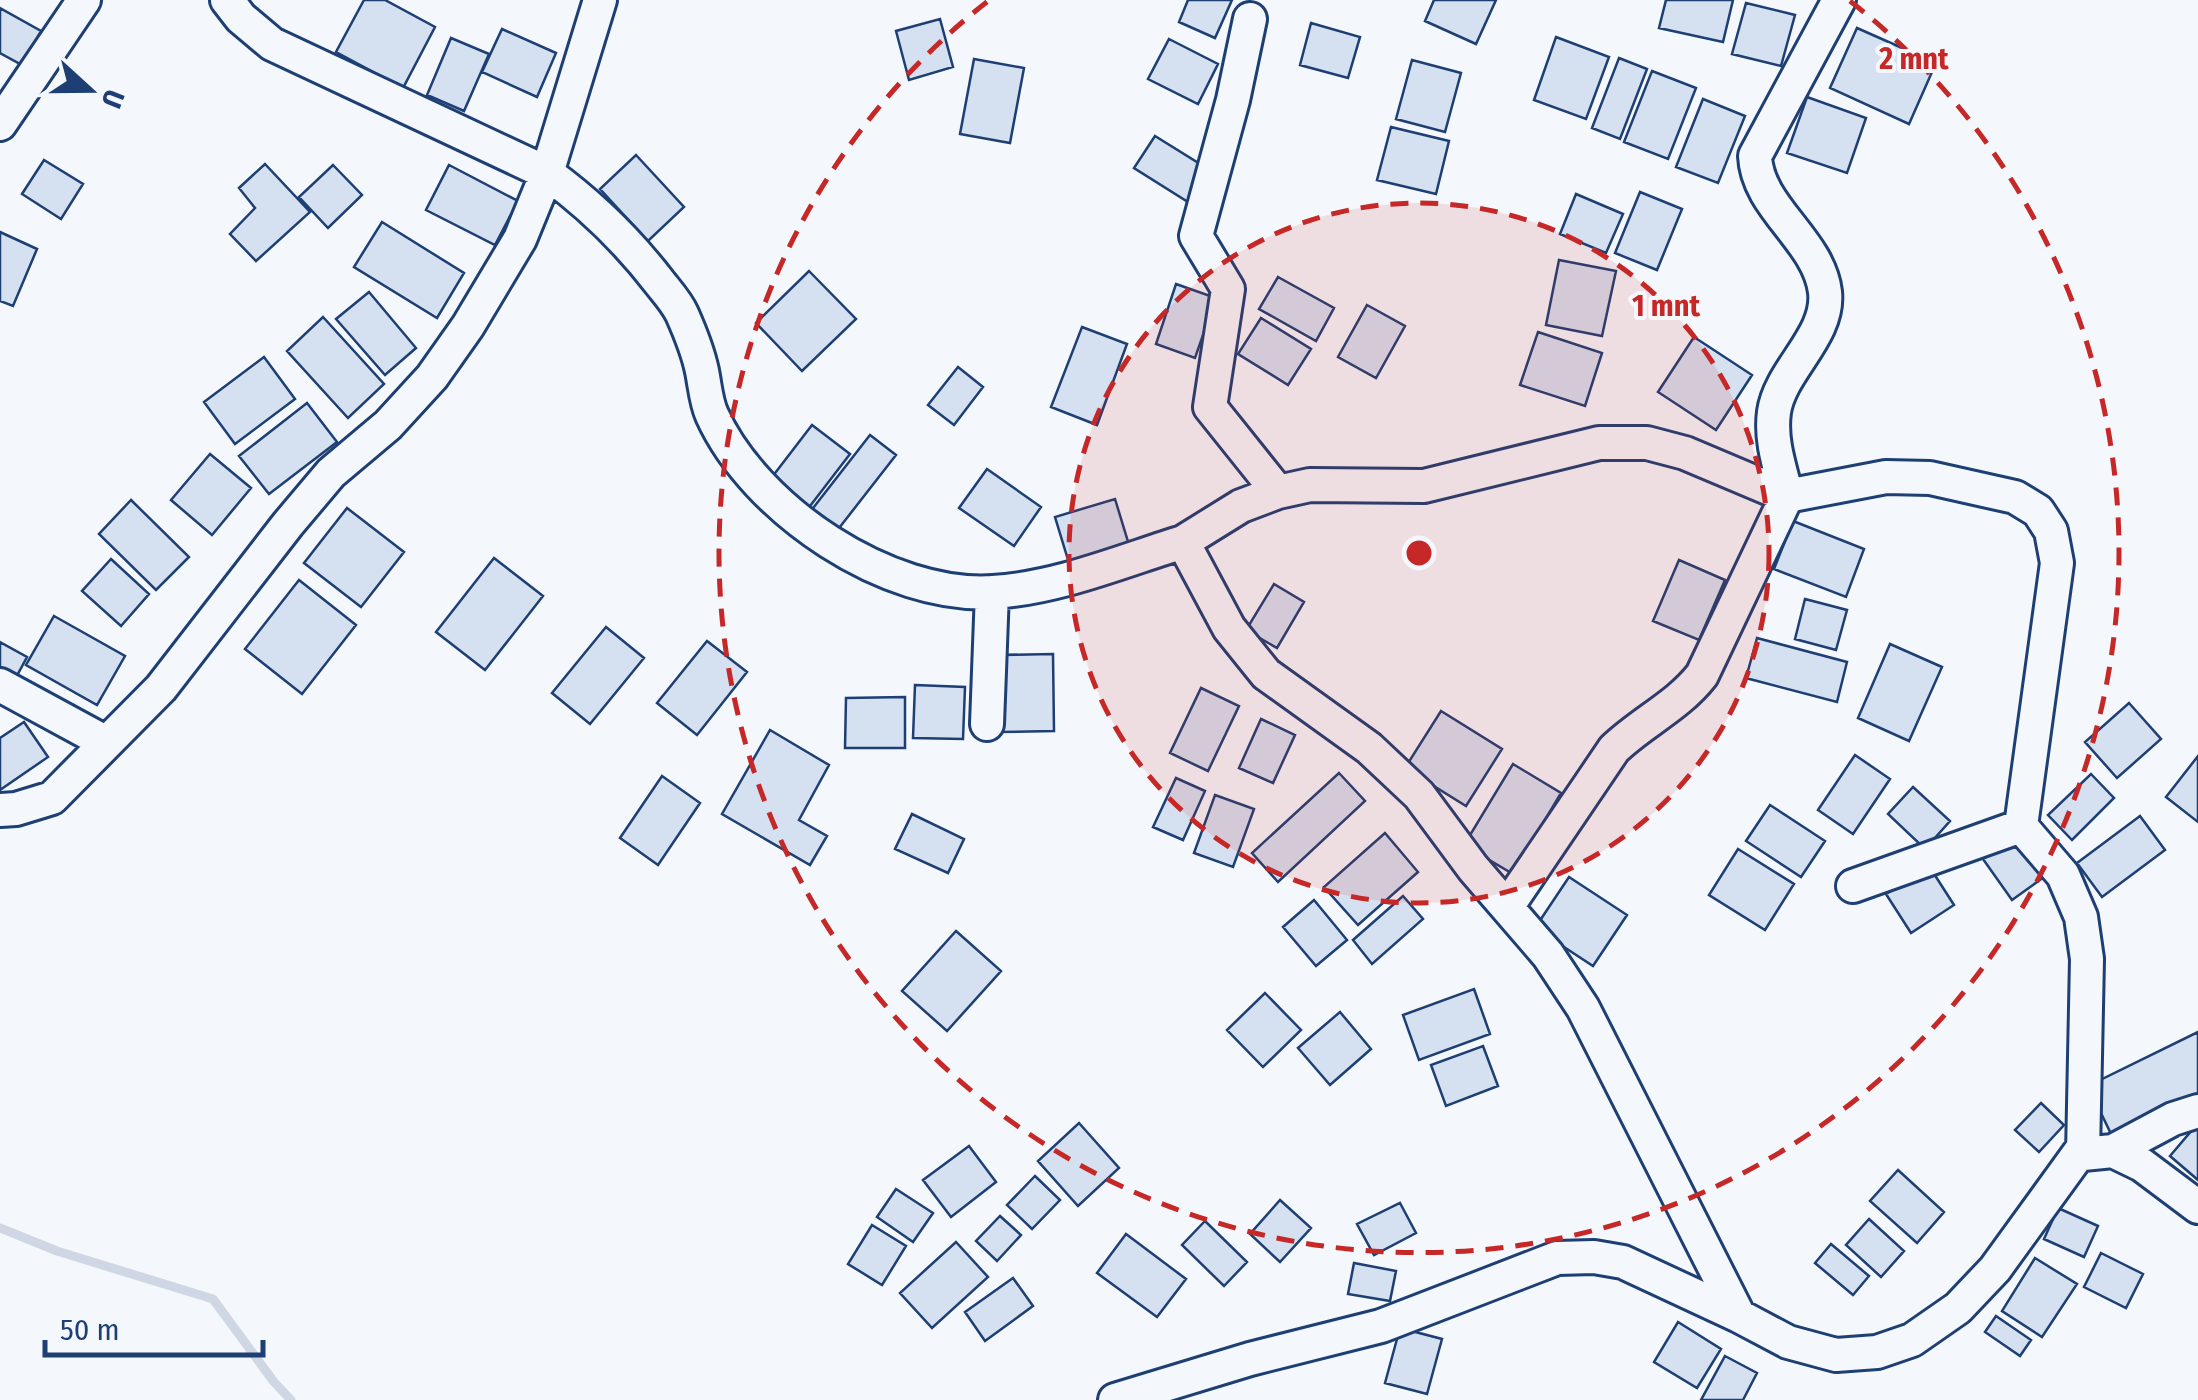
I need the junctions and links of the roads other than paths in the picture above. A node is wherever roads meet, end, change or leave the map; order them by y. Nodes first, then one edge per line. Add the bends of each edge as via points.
1 (84, 0) edge
2 (600, 0) edge
3 (1839, 0) edge
4 (241, 6) edge
5 (1250, 19) dead end
6 (0, 124) edge
7 (547, 173) junction
8 (1278, 492) junction
9 (1787, 496) junction
10 (1183, 542) junction
11 (992, 592) junction
12 (0, 684) edge
13 (987, 724) dead end
14 (104, 742) junction
15 (0, 810) edge
16 (2021, 826) junction
17 (1853, 886) dead end
18 (1508, 906) junction
19 (2198, 1111) edge
20 (2098, 1152) junction
21 (2198, 1207) edge
22 (1740, 1316) junction
23 (1115, 1400) edge

1 - 6 street
2 - 7 street
3 - 9 street via 1755,156 1765,188 1818,265 1826,294 1821,320 1774,408 1773,442
4 - 7 street via 272,44
5 - 8 street via 1196,236 1228,289 1210,407
7 - 11 street via 588,202 681,311 710,412 758,484 817,532 883,571 951,590
7 - 14 street via 520,239 432,378 331,473 161,688
8 - 9 street via 1310,485 1424,486 1599,443 1647,443
8 - 10 street
9 - 16 street via 1886,478 1930,478 2015,497 2038,511 2051,532 2057,563
9 - 18 street via 1702,675 1686,696 1614,750
10 - 11 street via 1043,586
10 - 18 street via 1229,628 1266,674 1369,748 1419,795
11 - 13 street
12 - 14 street
14 - 15 street via 52,798
16 - 17 street
16 - 20 street via 2063,875 2081,917
18 - 22 street via 1583,1008
19 - 20 street
20 - 21 street via 2142,1165
20 - 22 street via 2082,1149 1996,1269 1958,1308 1912,1340 1836,1355 1788,1342
22 - 23 street via 1622,1262 1557,1258 1381,1326

